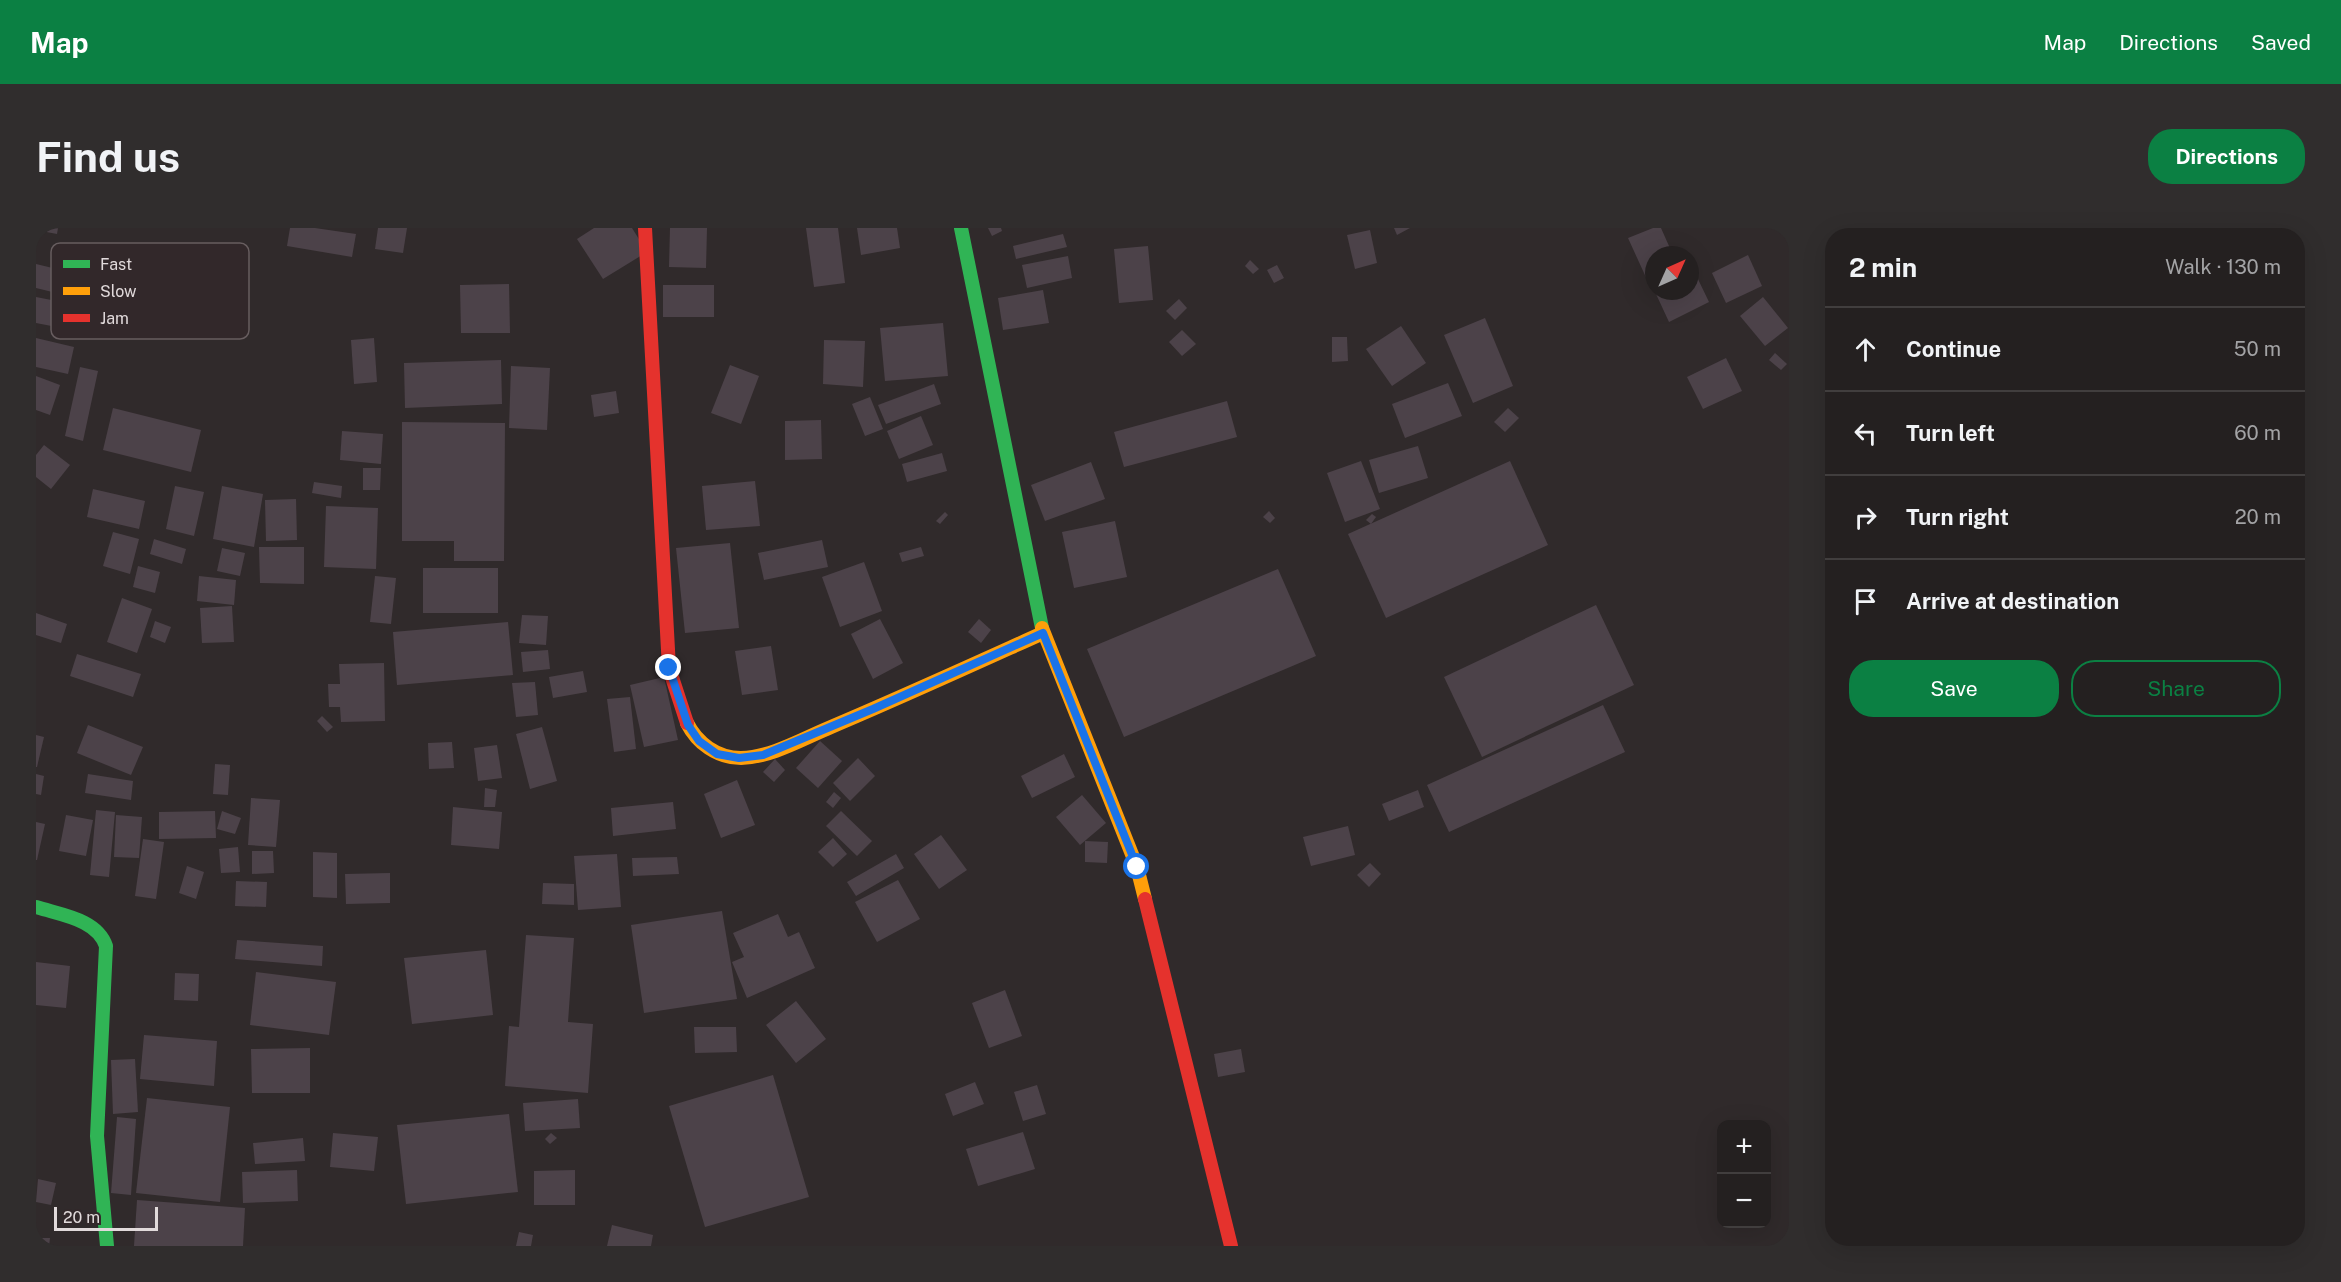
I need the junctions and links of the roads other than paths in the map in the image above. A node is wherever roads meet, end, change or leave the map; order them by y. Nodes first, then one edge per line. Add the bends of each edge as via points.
1 (645, 228) edge
2 (961, 228) edge
3 (1043, 633) junction
4 (36, 908) edge
5 (107, 1246) edge
6 (1231, 1246) edge

1 - 3 street via 669,668 688,725 699,741 717,754 739,758 763,755
2 - 3 street
3 - 6 street via 1137,867
4 - 5 street via 87,922 102,934 106,946 97,1136

